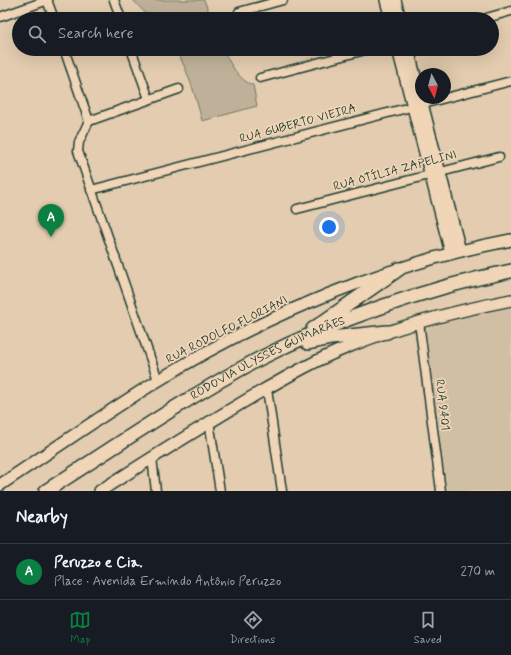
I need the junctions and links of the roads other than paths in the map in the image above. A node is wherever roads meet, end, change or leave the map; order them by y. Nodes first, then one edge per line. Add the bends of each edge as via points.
1 (48, 0) edge
2 (114, 0) edge
3 (283, 0) edge
4 (386, 0) edge
5 (395, 0) edge
6 (16, 12) edge
7 (52, 12) edge
8 (118, 12) edge
9 (239, 12) dead end
10 (389, 12) edge
11 (398, 12) edge
12 (511, 12) edge
13 (12, 14) edge
14 (499, 15) edge
15 (0, 18) edge
16 (66, 56) edge
17 (134, 56) edge
18 (343, 56) edge
19 (400, 56) edge
20 (409, 56) edge
21 (260, 78) dead end
22 (511, 81) edge
23 (179, 89) dead end
24 (149, 99) junction
25 (418, 106) junction
26 (89, 121) junction
27 (499, 157) dead end
28 (435, 173) junction
29 (91, 190) junction
30 (296, 209) dead end
31 (511, 240) edge
32 (456, 252) junction
33 (399, 269) junction
34 (511, 271) edge
35 (511, 300) edge
36 (419, 322) junction
37 (387, 332) junction
38 (290, 345) junction
39 (259, 360) junction
40 (158, 380) junction
41 (267, 389) junction
42 (209, 421) junction
43 (152, 458) junction
44 (0, 485) edge
45 (46, 491) edge
46 (100, 491) edge
47 (156, 491) edge
48 (220, 491) edge
49 (282, 491) edge
50 (441, 491) edge

1 - 6 street
1 - 7 street
2 - 8 street
3 - 9 street
4 - 10 main road
5 - 11 main road
12 - 14 street
13 - 15 street
16 - 26 street
17 - 24 street
18 - 21 street
19 - 25 main road
20 - 25 main road
22 - 25 street, RUA GUBERTO VIEIRA
23 - 24 street
24 - 26 street
25 - 28 main road
25 - 29 street, RUA GUBERTO VIEIRA
26 - 29 street via 79,142 78,151
27 - 28 street, RUA OTÍLIA ZAPELINI
28 - 30 street, RUA OTÍLIA ZAPELINI
28 - 32 main road
29 - 40 street
31 - 32 main road, RUA RODOLFO FLORIANI
32 - 33 main road, RUA RODOLFO FLORIANI
33 - 38 highway
33 - 40 main road, RUA RODOLFO FLORIANI via 260,325
34 - 38 highway, RODOVIA ULYSSES GUIMARÃES via 464,281 406,299
35 - 36 main road
36 - 37 main road
36 - 50 street, RUA 9401
37 - 39 highway via 331,338
37 - 41 main road via 331,355
38 - 39 highway, RODOVIA ULYSSES GUIMARÃES
39 - 45 highway, RODOVIA ULYSSES GUIMARÃES via 204,390
40 - 44 main road, RUA RODOLFO FLORIANI
41 - 42 main road
41 - 49 street
42 - 43 main road
42 - 48 street
43 - 46 main road
43 - 47 street

